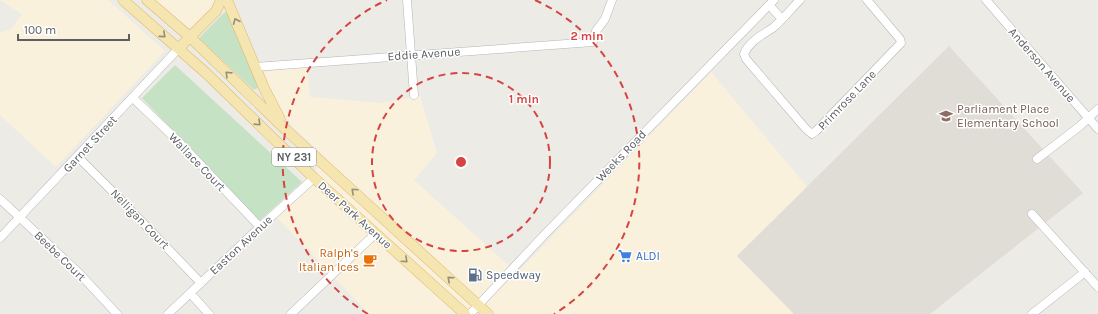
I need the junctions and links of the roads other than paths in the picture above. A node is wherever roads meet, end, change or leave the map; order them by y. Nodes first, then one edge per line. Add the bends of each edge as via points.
1 (123, 0) edge
2 (147, 0) edge
3 (221, 0) edge
4 (227, 0) edge
5 (407, 0) edge
6 (612, 0) edge
7 (867, 0) edge
8 (986, 0) edge
9 (796, 1) edge
10 (771, 2) edge
11 (782, 19) junction
12 (190, 37) junction
13 (179, 48) junction
14 (411, 55) junction
15 (256, 67) junction
16 (414, 95) dead end
17 (133, 98) junction
18 (1098, 109) edge
19 (1088, 118) junction
20 (1098, 129) edge
21 (286, 130) junction
22 (78, 157) junction
23 (1037, 159) dead end
24 (314, 178) junction
25 (0, 199) edge
26 (1032, 214) dead end
27 (20, 218) junction
28 (260, 227) junction
29 (375, 234) junction
30 (0, 238) edge
31 (1085, 272) junction
32 (201, 283) junction
33 (1098, 287) edge
34 (190, 294) junction
35 (479, 305) junction
36 (118, 314) edge
37 (168, 314) edge
38 (209, 314) edge
39 (292, 314) edge
40 (465, 314) edge
41 (470, 314) edge
42 (488, 314) edge
43 (1032, 314) edge

1 -> 13 main road, Deer Park Avenue / NY 231
2 - 12 main road, Deer Park Avenue / NY 231
3 - 12 main road via 216,11
15 -> 4 main road
5 - 14 street
6 - 14 street, Eddie Avenue via 593,42
7 - 11 street, Primrose Lane via 900,38 901,43 812,134 744,54 747,48
8 - 19 street, Anderson Avenue
9 - 11 street, Primrose Lane
10 - 11 street
10 - 35 street, Weeks Road
12 - 13 main road
21 -> 12 main road, Deer Park Avenue / NY 231
13 - 17 street, Garnet Street
13 -> 24 main road, Deer Park Avenue / NY 231
14 - 15 street, Eddie Avenue
14 - 16 street
15 - 21 main road via 269,99
17 - 22 street, Garnet Street
17 - 28 street, Wallace Court
18 - 19 street
19 - 20 street, Anderson Avenue
19 - 23 street
35 -> 21 main road, Deer Park Avenue / NY 231
22 - 27 street, Garnet Street
22 - 32 street, Nelligan Court
24 - 28 street, Easton Avenue
24 - 29 main road, Deer Park Avenue / NY 231
25 - 27 street, Beebe Court
26 - 31 street
27 - 30 street, Garnet Street
27 - 36 street, Beebe Court
28 - 32 street, Easton Avenue
29 - 39 street
29 -> 40 main road, Deer Park Avenue / NY 231
31 - 33 street
31 - 43 street
32 - 34 street, Easton Avenue
34 - 37 street, Easton Avenue
34 - 38 street
35 - 41 street, Weeks Road
35 - 42 main road, Deer Park Avenue / NY 231

